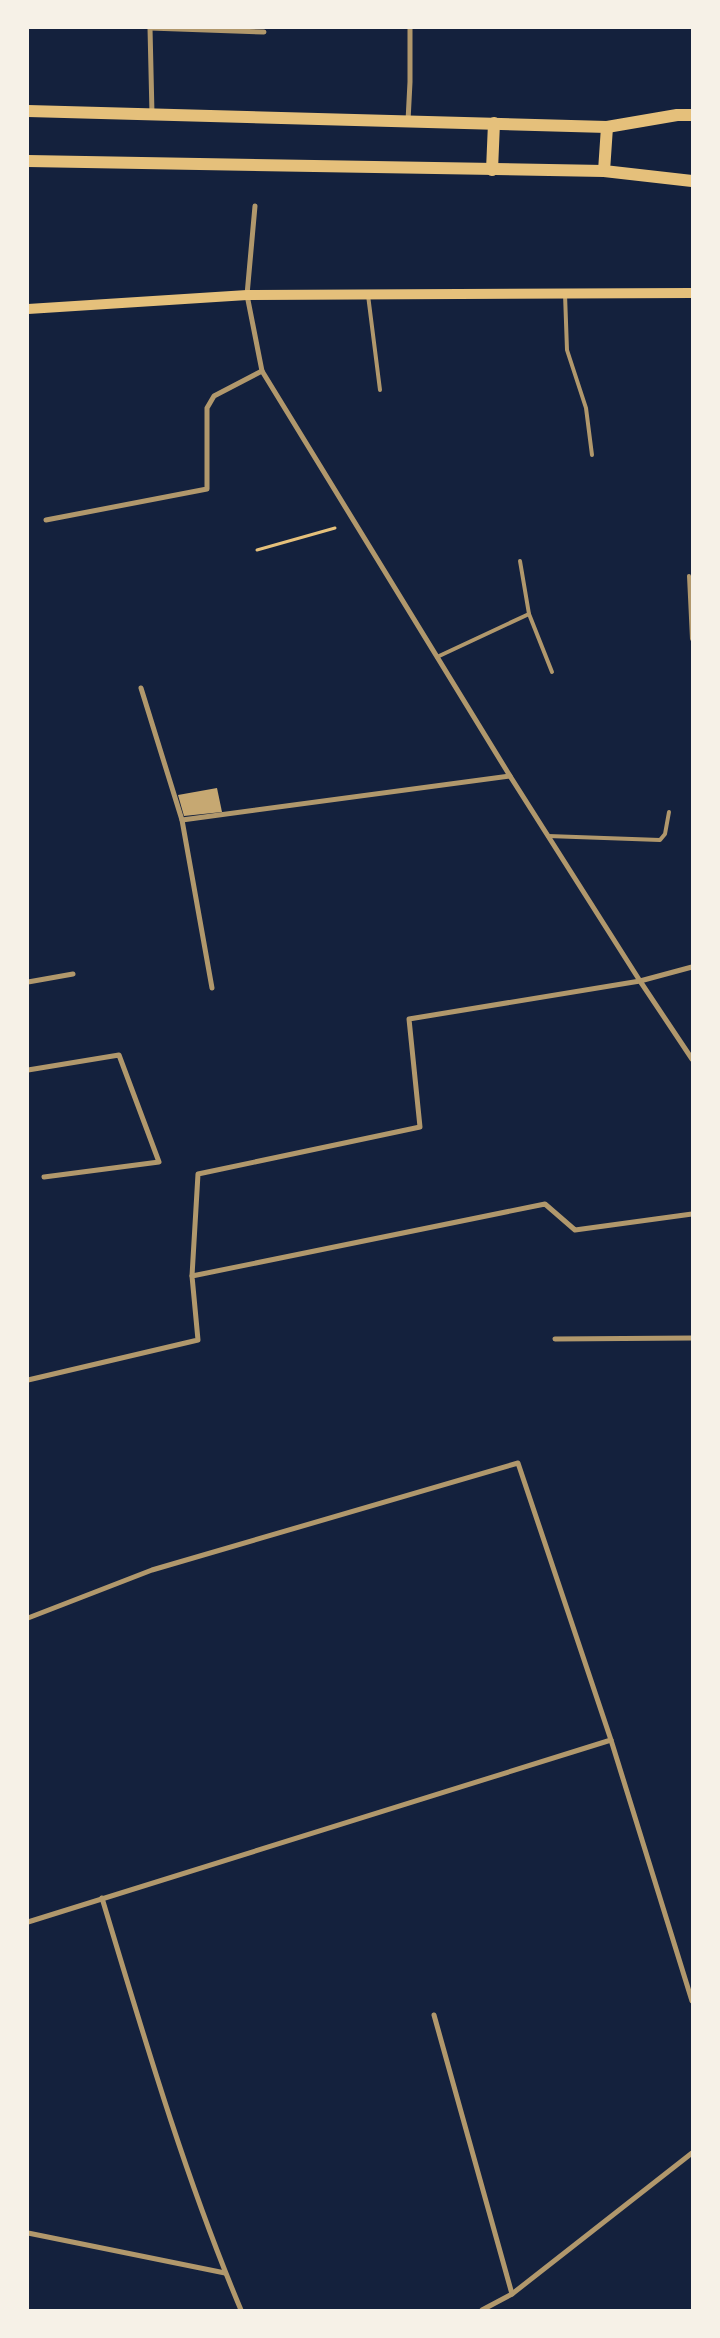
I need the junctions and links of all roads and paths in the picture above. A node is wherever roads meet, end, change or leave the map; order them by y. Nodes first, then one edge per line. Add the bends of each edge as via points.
1 (150, 28) edge
2 (410, 28) edge
3 (264, 32) dead end
4 (28, 111) edge
5 (152, 114) junction
6 (692, 115) edge
7 (408, 121) junction
8 (494, 123) junction
9 (607, 127) junction
10 (28, 161) edge
11 (492, 170) junction
12 (604, 171) junction
13 (692, 181) edge
14 (255, 206) dead end
15 (692, 293) edge
16 (565, 294) junction
17 (248, 295) junction
18 (368, 295) junction
19 (28, 309) edge
20 (262, 370) junction
21 (380, 390) dead end
22 (592, 456) dead end
23 (46, 520) dead end
24 (355, 522) junction
25 (257, 550) dead end
26 (520, 561) dead end
27 (689, 576) dead end
28 (529, 614) junction
29 (692, 639) edge
30 (437, 658) junction
31 (552, 672) dead end
32 (141, 688) dead end
33 (510, 776) junction
34 (669, 812) dead end
35 (182, 820) junction
36 (548, 836) junction
37 (692, 967) edge
38 (73, 974) dead end
39 (640, 981) junction
40 (28, 982) edge
41 (212, 988) dead end
42 (692, 1059) edge
43 (28, 1070) edge
44 (44, 1177) dead end
45 (692, 1214) edge
46 (192, 1276) junction
47 (692, 1338) edge
48 (555, 1339) dead end
49 (28, 1380) edge
50 (28, 1618) edge
51 (611, 1740) junction
52 (102, 1898) junction
53 (28, 1922) edge
54 (692, 2002) edge
55 (434, 2015) dead end
56 (692, 2153) edge
57 (28, 2233) edge
58 (225, 2273) junction
59 (512, 2294) junction
60 (241, 2310) edge
61 (482, 2310) edge

1 - 3 street
1 - 5 street
2 - 7 street
4 - 5 main road
5 - 7 main road
6 - 9 main road
7 - 8 main road
8 - 9 main road
8 - 11 main road
9 - 12 main road
10 - 11 main road
11 - 12 main road
12 - 13 main road
14 - 17 street
15 - 16 main road
16 - 18 main road
16 - 22 lane via 567,350 586,408
17 - 18 main road
17 - 19 main road
17 - 20 street
18 - 21 lane
20 - 23 street via 214,396 207,408 207,489
20 - 24 street
24 - 25 path
24 - 30 street
26 - 28 lane
27 - 29 lane
28 - 30 lane
28 - 31 lane
30 - 33 street
32 - 35 street
33 - 35 street
33 - 36 street
34 - 36 lane via 665,834 660,840
35 - 41 street
36 - 39 street
37 - 39 street
38 - 40 street
39 - 42 street
39 - 46 street via 409,1019 420,1127 198,1174
43 - 44 street via 119,1055 159,1162
45 - 46 street via 575,1230 546,1204
46 - 49 street via 198,1340
47 - 48 street
50 - 51 street via 152,1570 518,1463
51 - 52 street
51 - 54 street
52 - 53 street
52 - 58 street via 162,2097
55 - 59 street
56 - 59 street
57 - 58 street
58 - 60 street
59 - 61 street

